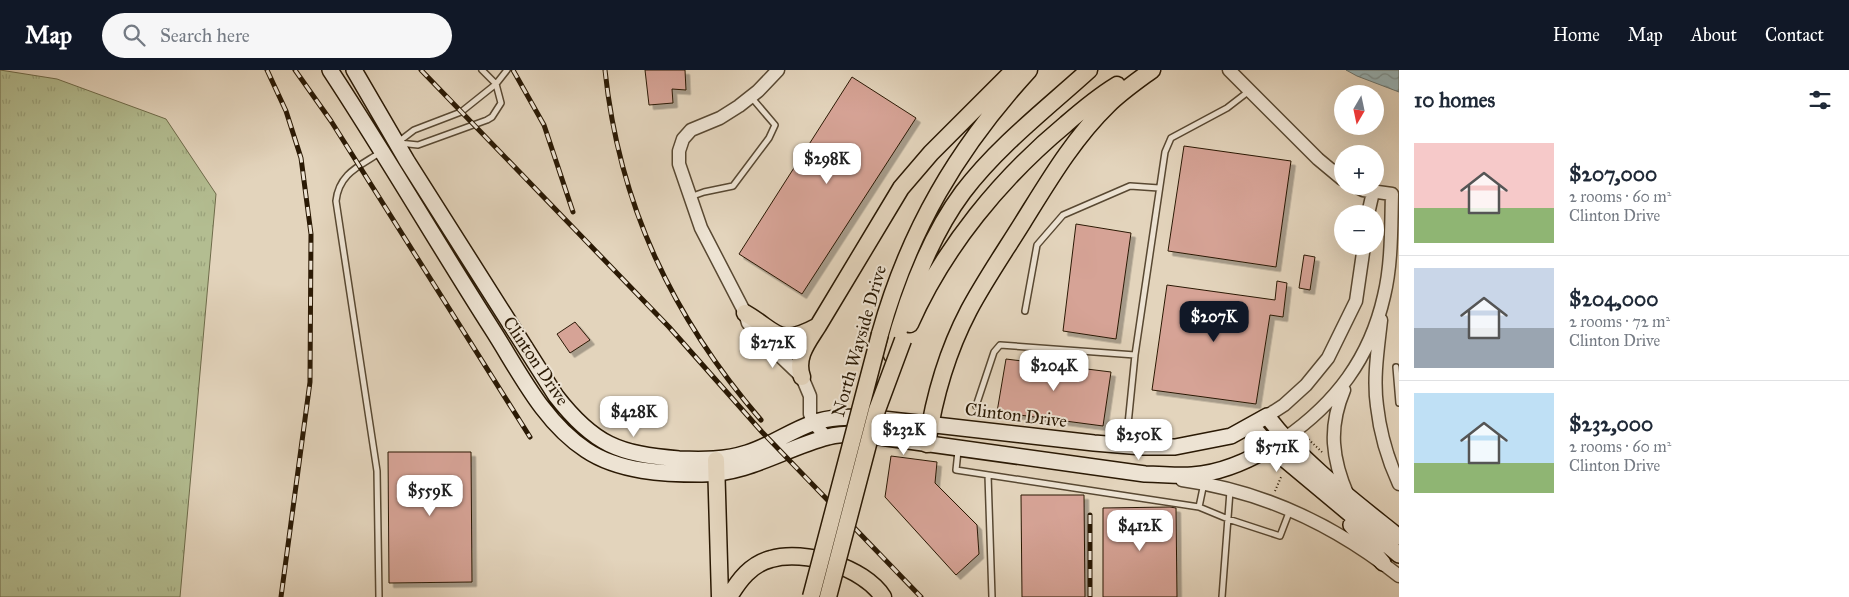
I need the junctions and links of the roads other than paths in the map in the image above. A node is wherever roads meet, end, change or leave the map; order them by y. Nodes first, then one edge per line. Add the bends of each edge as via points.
1 (330, 70) edge
2 (354, 70) edge
3 (482, 70) edge
4 (507, 70) edge
5 (778, 70) edge
6 (1014, 70) edge
7 (1029, 70) edge
8 (1089, 70) edge
9 (1230, 70) edge
10 (1144, 72) edge
11 (496, 84) junction
12 (1250, 90) junction
13 (752, 97) junction
14 (397, 143) junction
15 (383, 151) junction
16 (1334, 172) edge
17 (1159, 188) junction
18 (1395, 192) edge
19 (690, 197) junction
20 (1363, 255) edge
21 (1384, 295) junction
22 (1025, 311) dead end
23 (745, 313) junction
24 (818, 326) junction
25 (900, 339) junction
26 (1134, 355) junction
27 (1396, 367) dead end
28 (802, 377) junction
29 (1348, 380) junction
30 (1399, 403) edge
31 (976, 406) dead end
32 (1267, 416) junction
33 (813, 422) junction
34 (930, 424) junction
35 (1252, 426) junction
36 (962, 428) junction
37 (826, 437) junction
38 (1284, 439) junction
39 (927, 444) junction
40 (1126, 446) junction
41 (959, 448) junction
42 (1271, 448) junction
43 (717, 467) junction
44 (1122, 471) junction
45 (988, 475) junction
46 (1204, 478) junction
47 (1399, 484) edge
48 (1230, 490) junction
49 (1326, 495) junction
50 (1348, 496) junction
51 (1199, 507) junction
52 (1290, 509) junction
53 (1373, 516) junction
54 (1228, 519) junction
55 (1399, 531) edge
56 (1399, 536) edge
57 (1399, 555) edge
58 (1383, 563) junction
59 (1399, 576) edge
60 (379, 597) edge
61 (720, 597) edge
62 (729, 597) edge
63 (811, 597) edge
64 (828, 597) edge
65 (883, 597) edge
66 (992, 597) edge
67 (1222, 597) edge

1 - 15 main road, Clinton Drive
2 - 14 main road, Clinton Drive
3 - 11 lane
4 - 11 lane
5 - 13 street
6 - 24 main road via 930,153 901,188
7 - 63 main road, North Wayside Drive, bridge via 976,133 933,200 903,263 880,334
8 - 25 main road via 997,154 960,197 942,223 923,263
9 - 12 street
10 - 25 main road, North Wayside Drive via 1114,87 1077,114 1010,176 947,257
10 - 34 main road via 1109,104 1072,148 985,284 954,344 939,385
11 - 14 lane via 462,112 414,130
11 - 14 lane via 501,103 487,120 418,145
12 - 16 street
12 - 17 lane via 1226,108 1171,138 1165,152
13 - 19 street via 720,118 691,130 683,139 679,164
13 - 19 lane via 774,125 769,138 733,186
14 - 15 main road
14 - 43 main road, Clinton Drive via 535,364 576,421 602,440 636,454 684,459
15 - 43 main road, Clinton Drive via 449,263 542,407 563,432 579,446 620,465 665,472
15 - 60 lane via 347,174 339,185 336,201 377,471
17 - 22 lane via 1130,186 1063,216 1037,245
17 - 26 lane
18 - 21 street
19 - 23 street via 707,244
20 - 32 street via 1356,301 1328,358 1306,385
21 - 29 street via 1375,327
21 - 47 street via 1377,364 1377,406 1383,438
23 - 24 main road via 778,335 794,337
23 - 28 street via 757,334
24 - 28 main road via 800,358
25 - 64 main road, North Wayside Drive, bridge via 877,410
26 - 31 lane via 1000,345 994,352
26 - 40 lane
27 - 30 lane
28 - 33 street via 810,396
29 - 38 street via 1328,405
29 - 50 street via 1338,402 1334,450 1338,474
32 - 35 main road, Clinton Drive
32 - 38 main road
33 - 34 main road, Clinton Drive via 866,417
33 - 37 street
33 - 43 main road, Clinton Drive via 762,448 732,457
34 - 36 main road, Clinton Drive
34 - 39 main road
35 - 40 main road, Clinton Drive via 1231,436 1194,444
35 - 42 main road
36 - 40 main road, Clinton Drive
36 - 41 main road
37 - 39 main road, Clinton Drive via 858,434
37 - 43 main road, Clinton Drive via 754,465
38 - 42 main road, Clinton Drive
38 - 50 main road
39 - 41 main road, Clinton Drive
40 - 44 main road
41 - 44 main road, Clinton Drive
41 - 45 lane via 956,470
42 - 46 main road, Clinton Drive
42 - 49 main road
43 - 61 main road
44 - 46 main road, Clinton Drive
45 - 51 lane
45 - 66 lane
46 - 48 street
46 - 51 lane
48 - 52 street
48 - 54 lane
49 - 57 main road
49 - 58 main road
50 - 53 main road
51 - 54 lane
52 - 54 lane via 1280,536
52 - 58 street via 1326,526
53 - 55 main road
53 - 56 main road
54 - 67 lane
58 - 59 street
62 - 65 main road via 748,571 783,556 845,568 870,582

